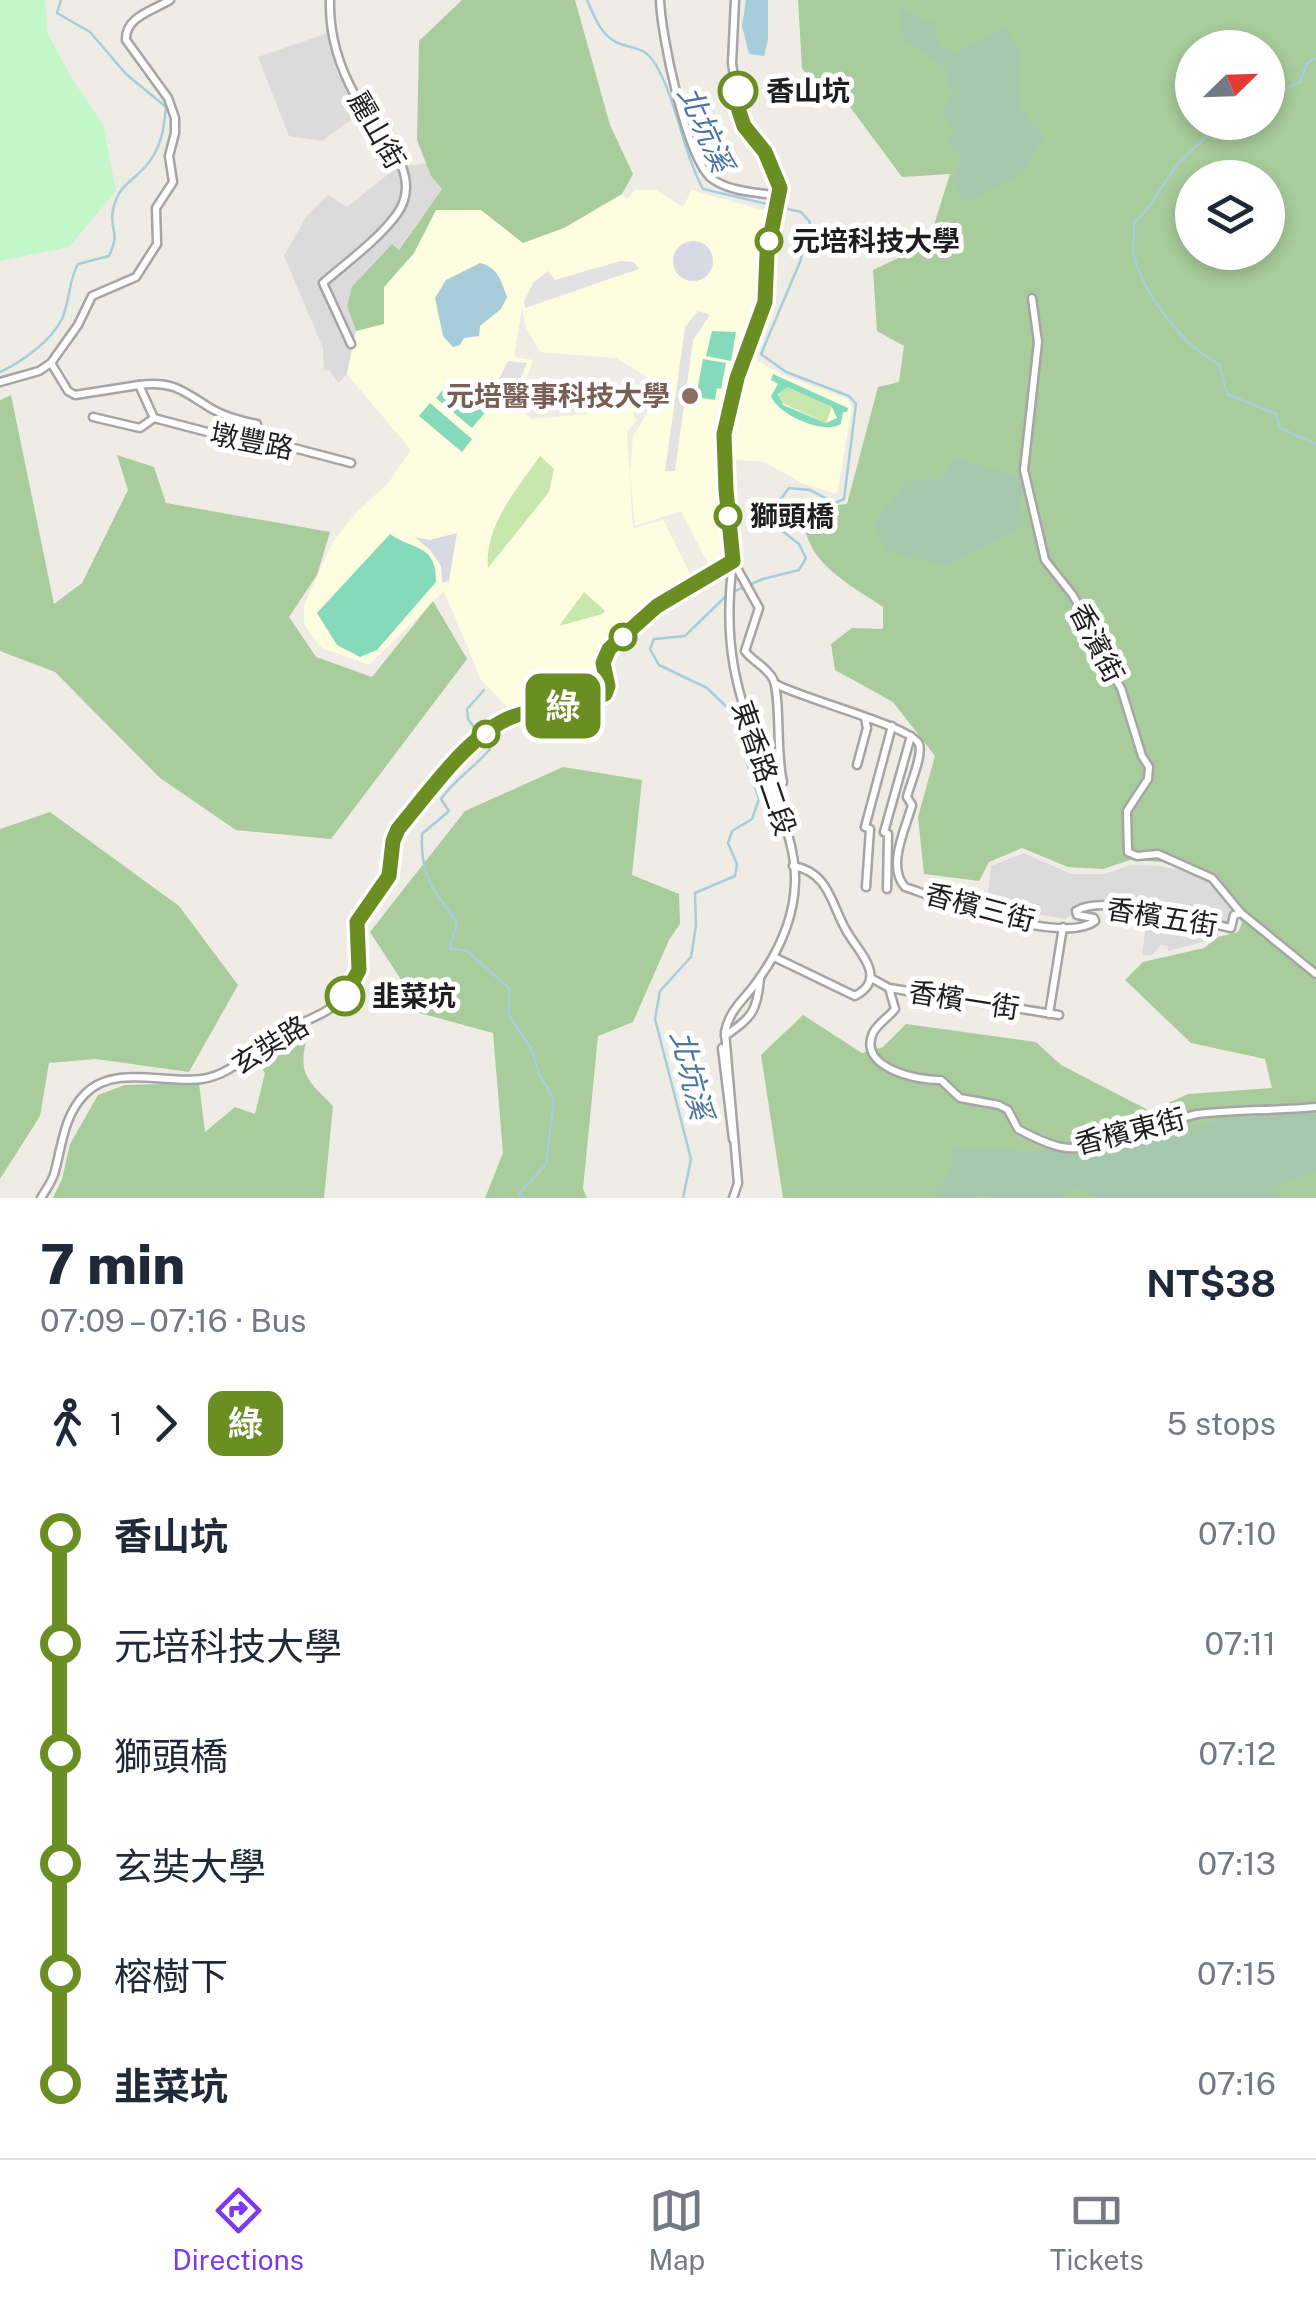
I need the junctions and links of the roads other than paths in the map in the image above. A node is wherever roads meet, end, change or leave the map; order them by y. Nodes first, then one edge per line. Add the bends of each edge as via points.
1 (170, 0) edge
2 (330, 0) edge
3 (660, 0) edge
4 (735, 0) edge
5 (778, 199) junction
6 (1032, 298) dead end
7 (350, 344) dead end
8 (51, 362) junction
9 (0, 382) edge
10 (139, 385) junction
11 (93, 417) dead end
12 (154, 418) junction
13 (258, 424) dead end
14 (351, 463) dead end
15 (733, 561) junction
16 (775, 683) junction
17 (866, 718) junction
18 (892, 726) junction
19 (911, 734) junction
20 (857, 765) dead end
21 (770, 786) junction
22 (870, 829) junction
23 (886, 833) junction
24 (900, 837) junction
25 (794, 866) junction
26 (866, 888) dead end
27 (887, 889) dead end
28 (1242, 913) junction
29 (1063, 927) junction
30 (773, 956) junction
31 (1316, 974) edge
32 (760, 977) junction
33 (871, 978) junction
34 (889, 988) junction
35 (1049, 1014) junction
36 (1059, 1015) dead end
37 (725, 1036) junction
38 (1316, 1107) edge
39 (735, 1145) junction
40 (41, 1198) edge
41 (733, 1198) edge

1 - 8 street via 126,30 175,118 173,182 156,208 157,244 136,277 90,299
2 - 7 street, 麗山街 via 339,60 386,136 405,194 399,212 323,284
3 - 5 street via 667,54 701,166 724,185
4 - 5 street via 732,63 739,111 778,178
5 - 15 street via 765,302 724,434
6 - 28 street, 香濱街 via 1038,342 1024,470 1045,560 1072,594 1121,688 1150,767 1127,811 1128,852 1158,854 1212,878
8 - 9 street
8 - 10 street, 墩豐路 via 75,395
10 - 12 street
10 - 13 street, 墩豐路 via 161,382
11 - 12 street, 墩豐路 via 140,428
12 - 14 street, 墩豐路
15 - 16 street via 759,608 745,651
15 - 21 street, 東香路二段 via 733,675
15 - 40 street, 玄奘路 via 657,606 609,649 605,694 506,720 461,756 398,829 389,876 357,922 359,970 342,999 220,1075 127,1078 96,1086 78,1102
16 - 17 street
16 - 21 street via 783,782
17 - 18 street
17 - 20 street
18 - 19 street
18 - 22 street via 865,827
19 - 23 street
19 - 24 street via 919,751
21 - 25 street, 東香路二段
22 - 23 street
22 - 26 street
23 - 24 street
23 - 27 street
24 - 29 street, 香檳三街 via 900,882 999,919
25 - 30 street, 東香路二段 via 791,908
25 - 33 street via 829,888
28 - 29 street, 香檳五街 via 1234,915 1231,928 1110,905 1080,907 1077,915 1095,922
28 - 31 street
29 - 35 street
30 - 32 street
30 - 33 street via 854,996
32 - 37 street via 733,1010
32 - 37 street via 752,1015
32 - 39 street via 729,1009 721,1032
33 - 34 street, 香檳一街
34 - 35 street, 香檳一街
34 - 38 street, 香檳東街 via 895,1009 871,1040 887,1068 919,1081 941,1080 960,1098 999,1105 1018,1129 1061,1147 1104,1143 1204,1114
35 - 36 street, 香檳一街
37 - 39 street
39 - 41 street

